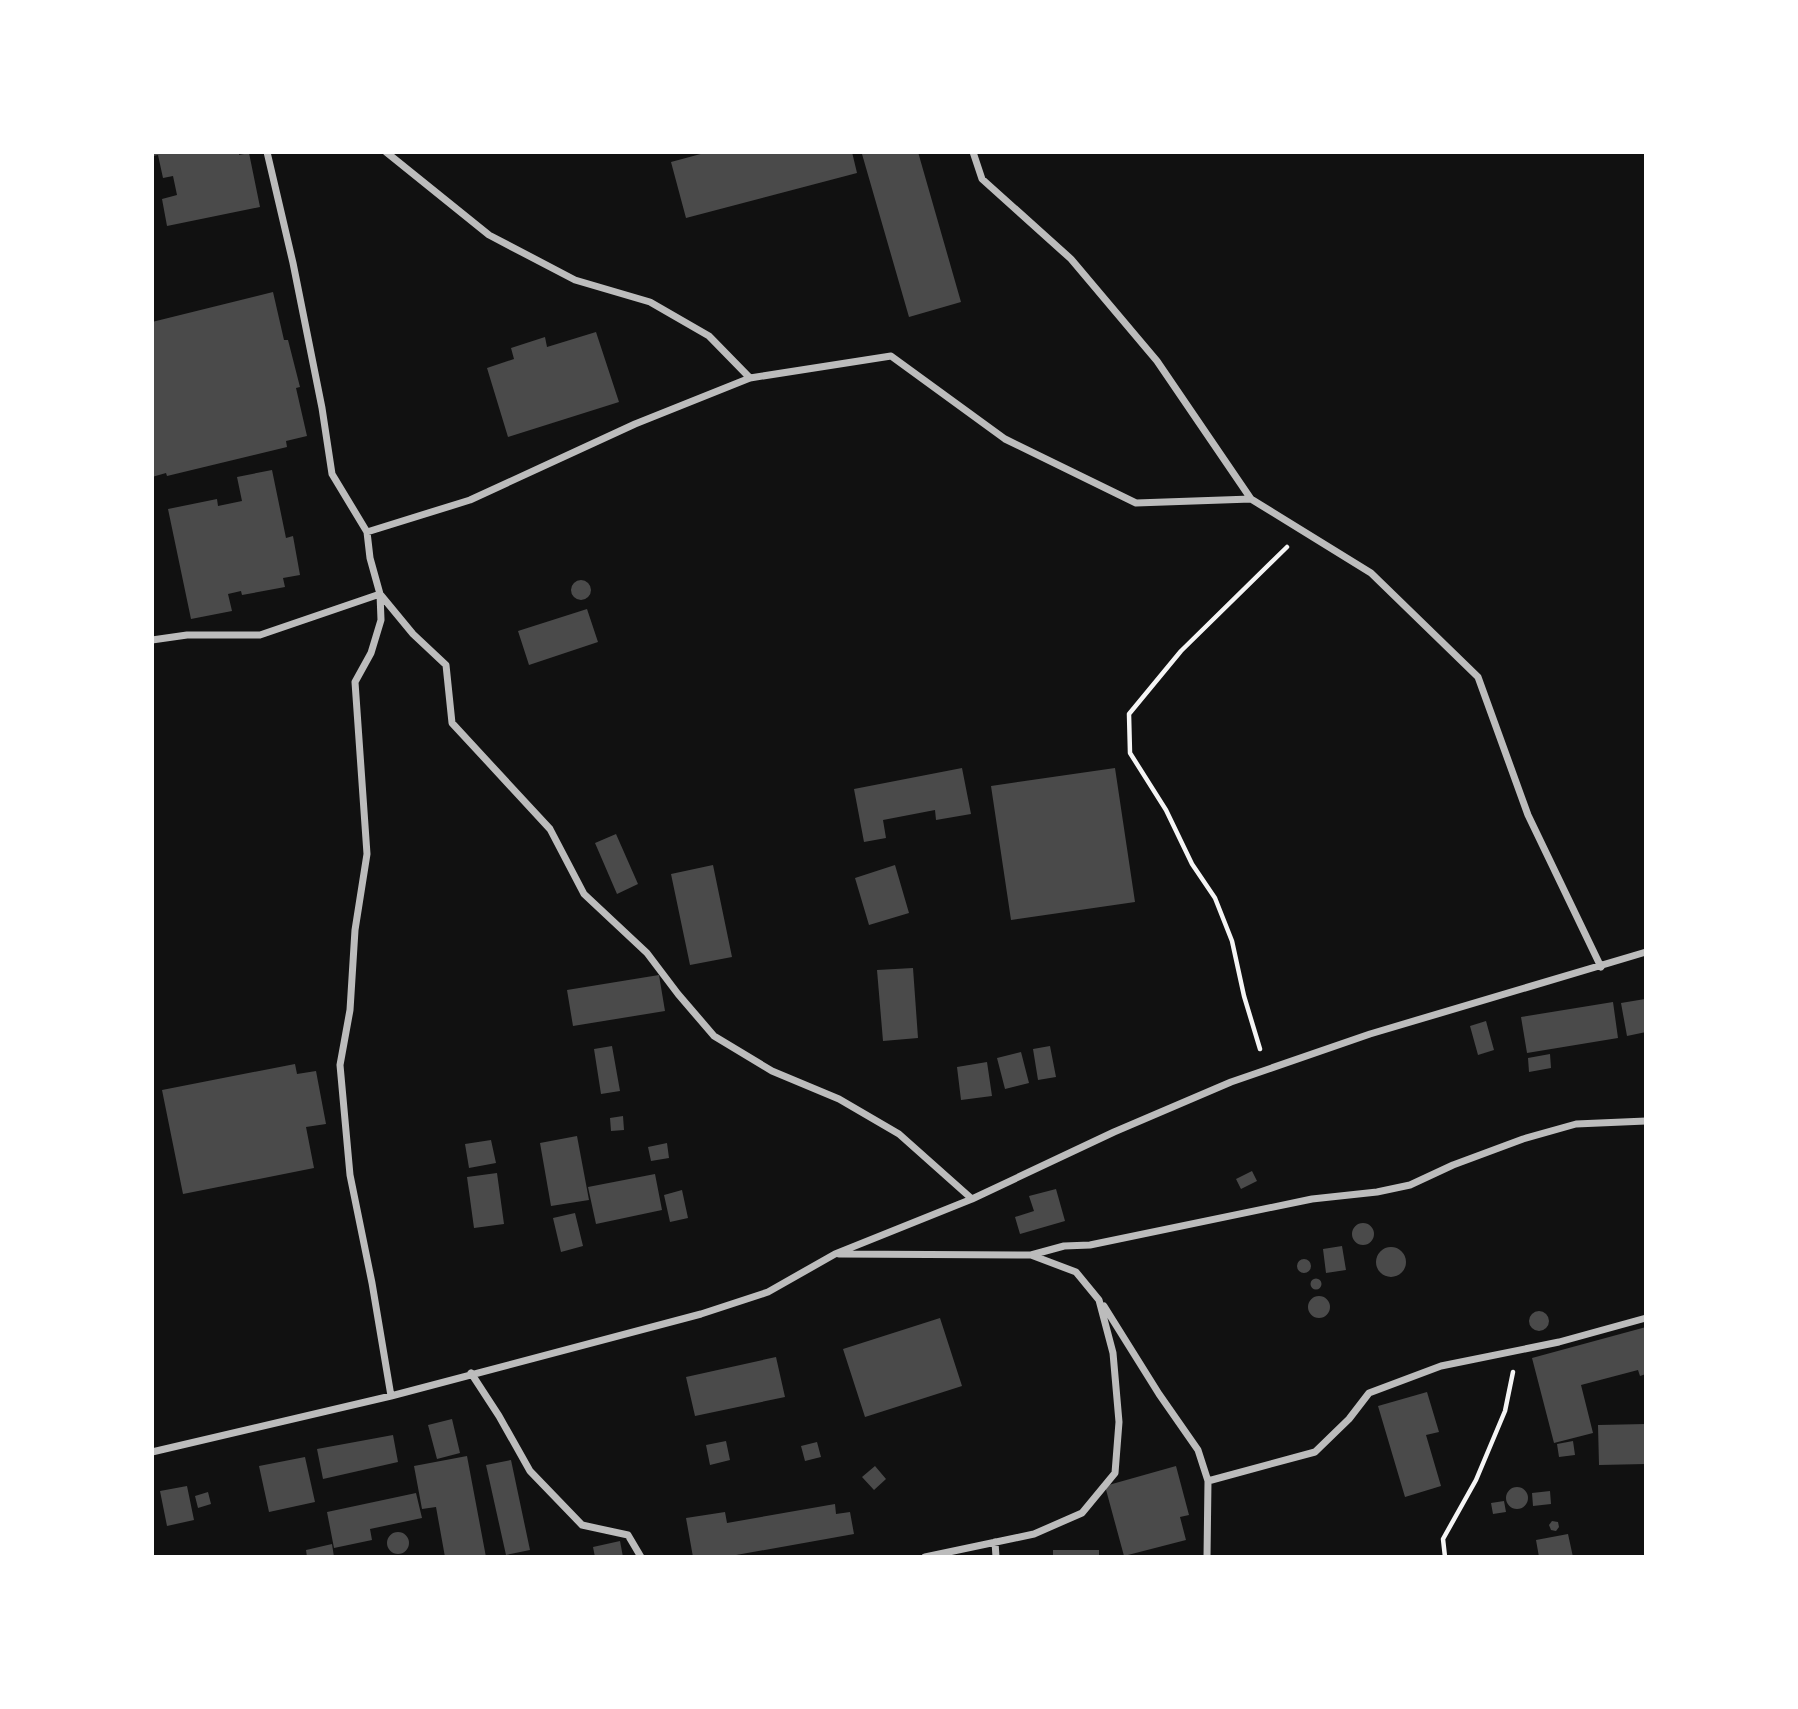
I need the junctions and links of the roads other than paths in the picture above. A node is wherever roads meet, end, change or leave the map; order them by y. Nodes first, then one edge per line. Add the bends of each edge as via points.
1 (267, 152) edge
2 (386, 152) edge
3 (974, 152) edge
4 (750, 378) junction
5 (1251, 499) junction
6 (367, 532) junction
7 (380, 594) junction
8 (152, 640) edge
9 (1646, 952) edge
10 (1601, 967) junction
11 (1646, 1121) edge
12 (972, 1199) junction
13 (835, 1254) junction
14 (1031, 1255) junction
15 (1100, 1300) junction
16 (1646, 1318) edge
17 (471, 1373) junction
18 (391, 1396) junction
19 (152, 1452) edge
20 (1208, 1481) junction
21 (995, 1542) junction
22 (641, 1557) edge
23 (925, 1557) edge
24 (996, 1557) edge
25 (1207, 1557) edge

1 - 6 street via 293,263 332,474
2 - 4 street via 489,235 575,280 650,302 709,337
3 - 5 street via 982,179 1071,259 1157,361
4 - 5 street via 891,356 1005,439 1136,503
4 - 6 street via 635,424 470,500
5 - 10 street via 1371,573 1478,677 1528,815
6 - 7 street
7 - 8 street via 260,635
7 - 12 street via 446,665 452,723 550,829 584,894 647,953 714,1035 899,1134
7 - 18 street via 381,620 371,653 355,682 367,854 340,1065 350,1174
9 - 10 street
10 - 12 street via 1370,1034 1231,1082
11 - 14 street via 1576,1124 1523,1139 1410,1185 1312,1199
12 - 13 street
13 - 14 street
13 - 17 street via 768,1292 701,1314
14 - 15 street via 1076,1272
15 - 20 street via 1198,1450
15 - 21 street via 1113,1353 1119,1422 1115,1473 1082,1513 1034,1534
16 - 20 street via 1441,1366 1369,1393 1315,1452
17 - 18 street
17 - 22 street via 530,1471 582,1525 628,1535
18 - 19 street
20 - 25 street
21 - 23 street
21 - 24 street

